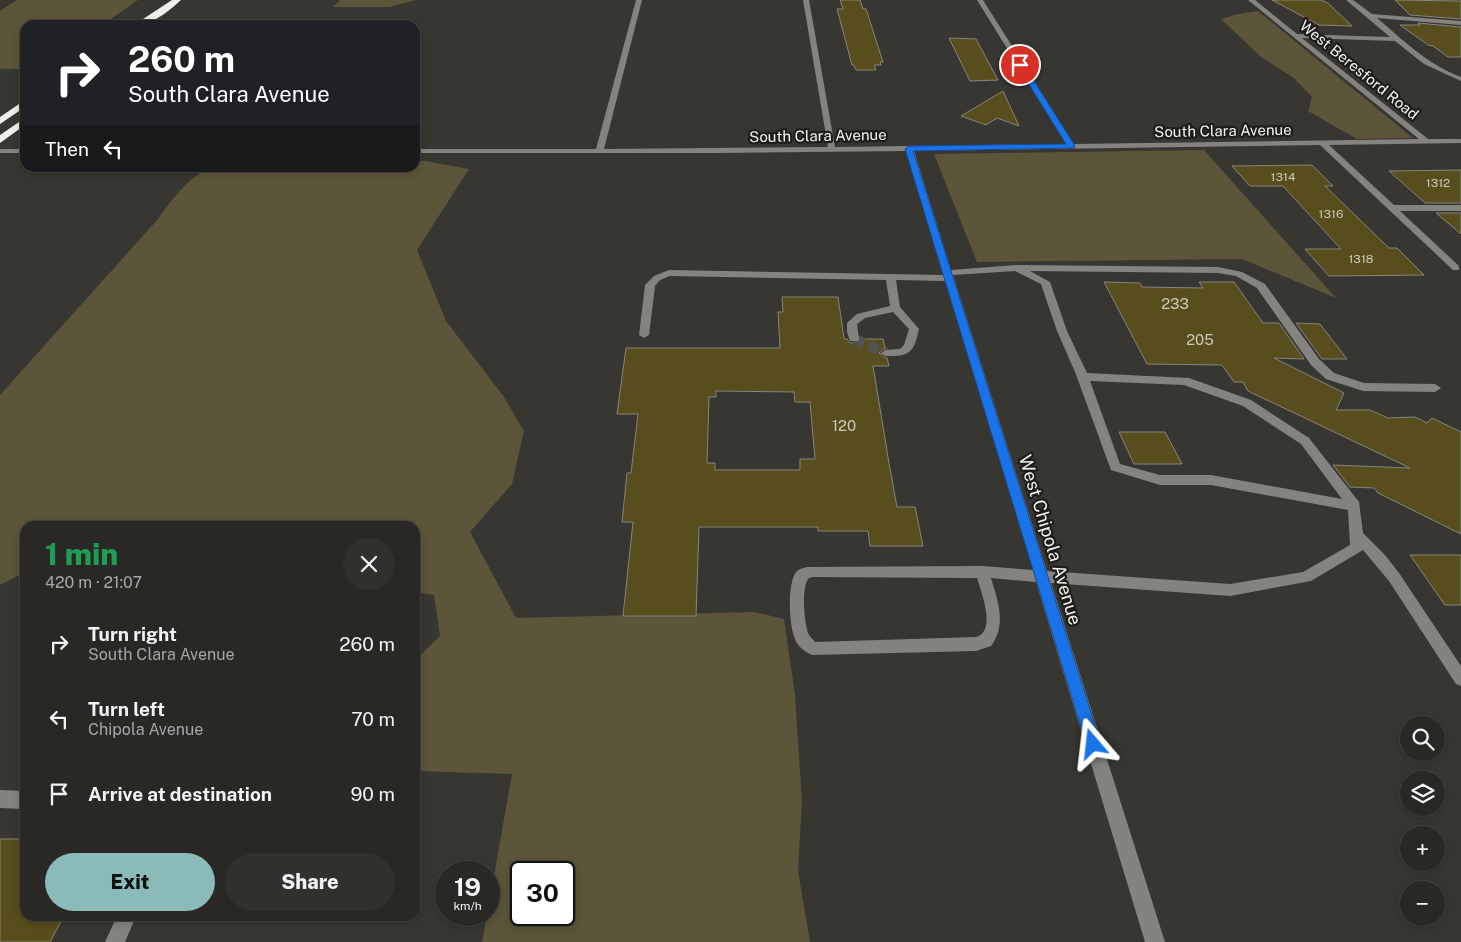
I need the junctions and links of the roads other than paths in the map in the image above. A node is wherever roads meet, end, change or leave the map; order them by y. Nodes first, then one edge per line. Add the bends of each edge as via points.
1 (176, 0) edge
2 (639, 0) edge
3 (806, 0) edge
4 (980, 0) edge
5 (1251, 0) edge
6 (1349, 0) edge
7 (1370, 16) junction
8 (151, 20) edge
9 (1461, 23) edge
10 (1295, 36) junction
11 (1396, 39) junction
12 (1461, 79) edge
13 (20, 107) edge
14 (0, 121) edge
15 (20, 125) edge
16 (0, 140) edge
17 (1461, 141) edge
18 (1427, 142) junction
19 (1322, 143) junction
20 (1071, 146) junction
21 (909, 149) junction
22 (832, 150) junction
23 (0, 151) edge
24 (20, 151) edge
25 (420, 151) edge
26 (599, 151) junction
27 (1392, 208) junction
28 (1461, 208) edge
29 (1016, 268) junction
30 (1456, 268) dead end
31 (948, 275) junction
32 (891, 277) junction
33 (895, 308) junction
34 (644, 335) dead end
35 (854, 339) dead end
36 (886, 353) tunnel mouth
37 (1083, 377) junction
38 (1435, 388) dead end
39 (1354, 506) junction
40 (1356, 535) junction
41 (982, 572) junction
42 (1041, 575) junction
43 (1461, 679) edge
44 (0, 799) edge
45 (20, 800) edge
46 (125, 921) edge
47 (115, 942) edge
48 (1155, 942) edge

1 - 8 highway
2 - 26 street
3 - 22 street
4 - 20 street
5 - 10 street, West Beresford Road
6 - 7 street
7 - 9 street
7 - 11 street
10 - 11 street
10 - 18 street, West Beresford Road
11 - 12 street via 1422,61
13 - 14 highway
15 - 16 highway
17 - 18 street, South Clara Avenue
18 - 19 street, South Clara Avenue
19 - 20 street, South Clara Avenue
19 - 27 street
20 - 21 street, South Clara Avenue
21 - 22 street, South Clara Avenue
21 - 31 street, West Chipola Avenue
22 - 26 street, South Clara Avenue
23 - 24 street
25 - 26 street, South Clara Avenue
27 - 28 street
27 - 30 street
29 - 31 street
29 - 37 street via 1044,282
29 - 38 street via 1218,270 1239,274 1261,286 1315,362 1330,376 1363,387
31 - 32 street
31 - 42 street, West Chipola Avenue
32 - 33 street
32 - 34 street via 669,273 650,285
33 - 35 street via 861,316 852,323
33 - 36 street via 914,329 909,346 903,352
37 - 39 street via 1185,381 1247,403 1305,442
37 - 39 street via 1116,467 1160,480 1211,480
39 - 40 street
40 - 42 street via 1357,548 1306,577 1230,590
40 - 43 street via 1394,577
41 - 41 street via 804,573 797,592 801,637 812,648 831,649 986,641 994,629
41 - 42 street
42 - 48 street, West Chipola Avenue
44 - 45 street
46 - 47 street

